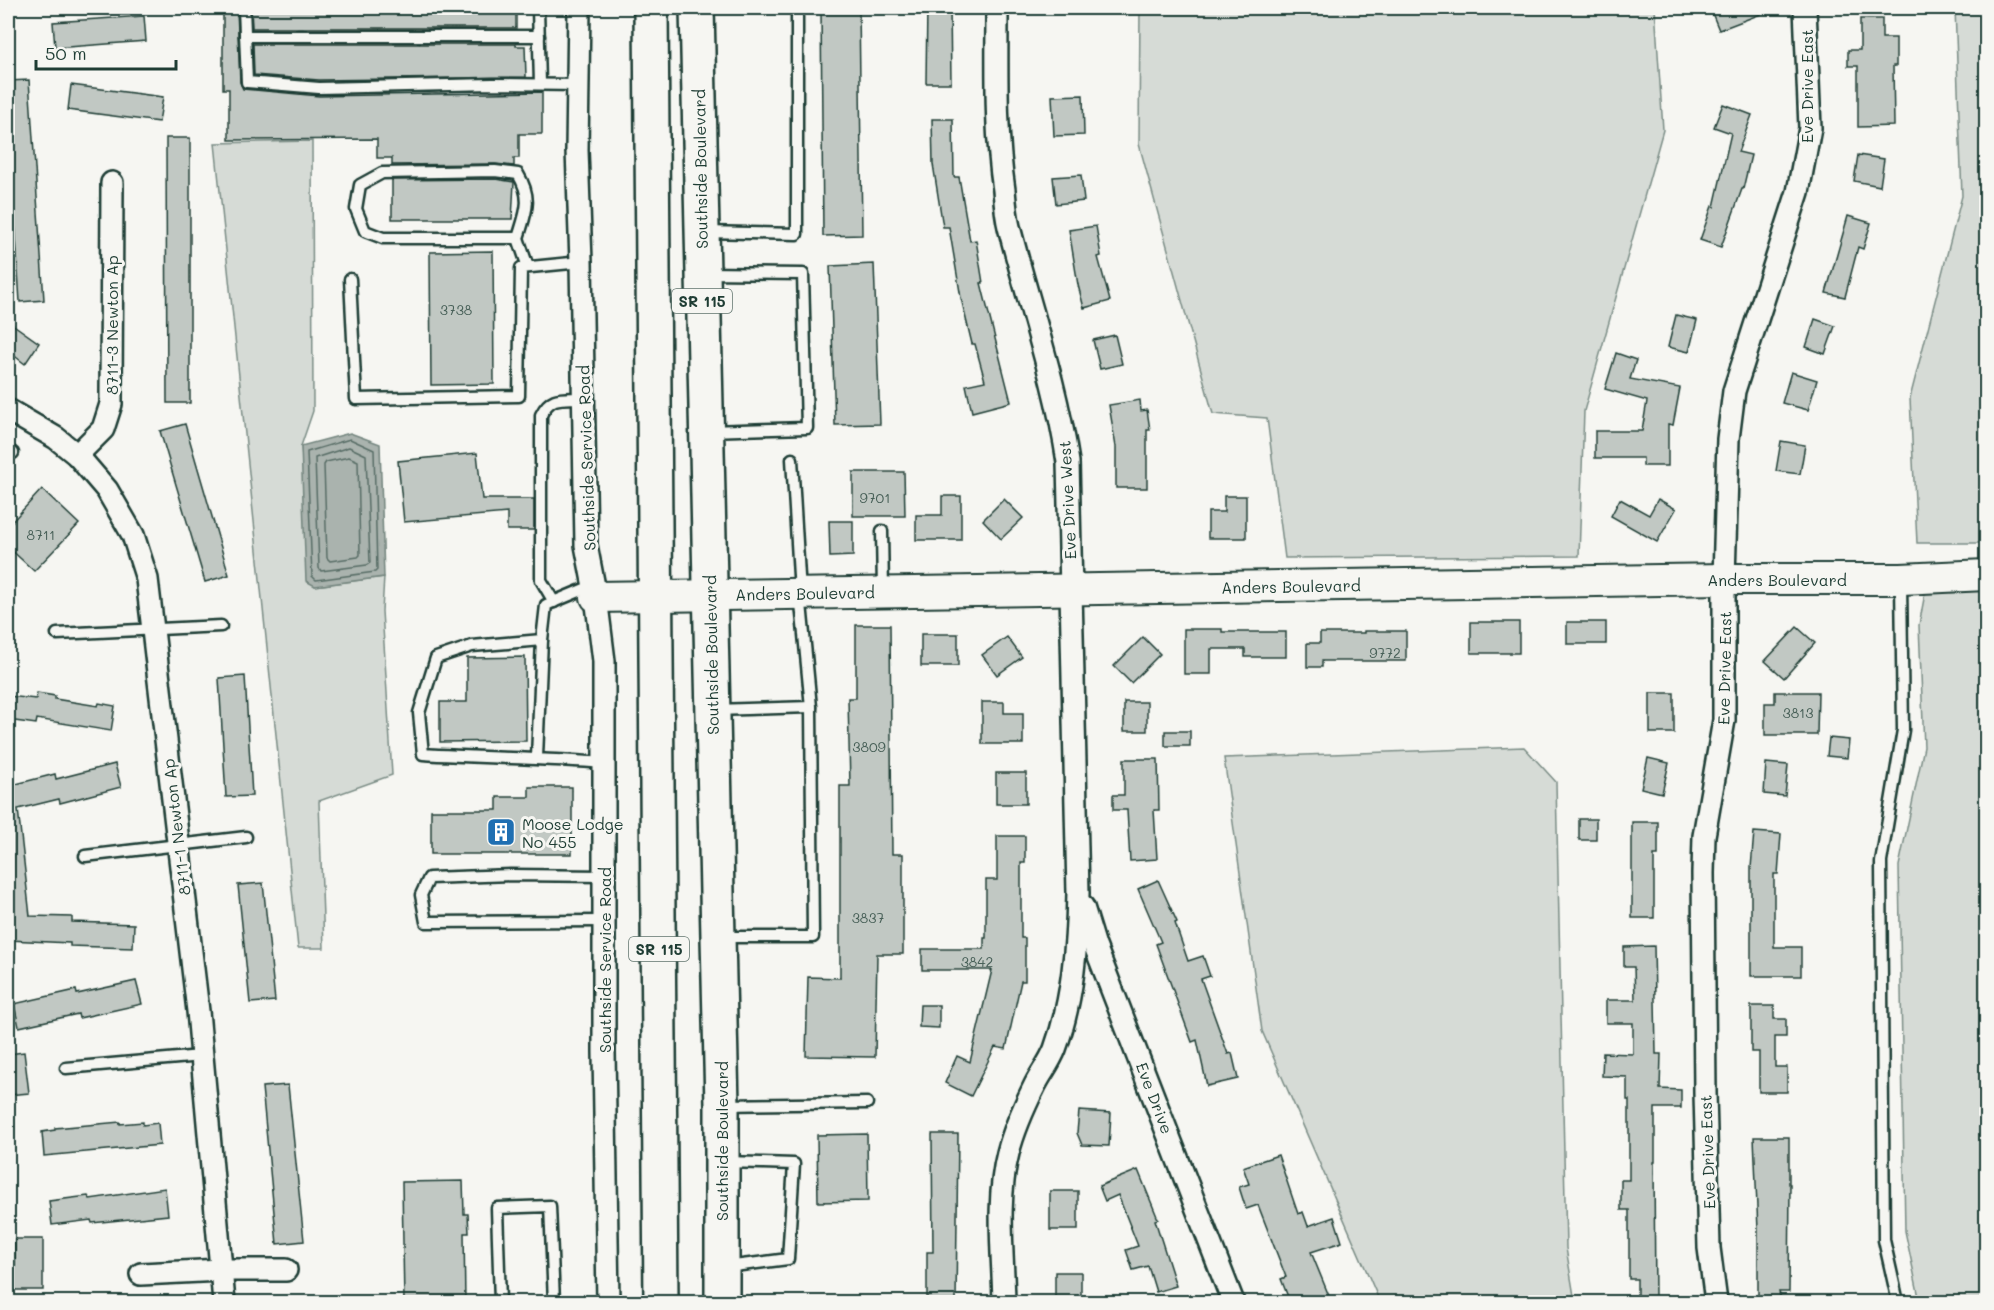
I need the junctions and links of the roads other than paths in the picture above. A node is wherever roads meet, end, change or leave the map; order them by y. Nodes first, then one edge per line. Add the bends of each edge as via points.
1 (244, 8) edge
2 (538, 8) edge
3 (579, 8) edge
4 (651, 8) edge
5 (697, 8) edge
6 (797, 8) edge
7 (997, 8) edge
8 (1805, 8) edge
9 (245, 36) junction
10 (539, 36) junction
11 (540, 84) junction
12 (578, 85) junction
13 (112, 183) dead end
14 (701, 232) junction
15 (518, 238) junction
16 (581, 262) junction
17 (528, 267) junction
18 (702, 273) junction
19 (350, 279) dead end
20 (583, 398) junction
21 (9, 413) edge
22 (706, 431) junction
23 (77, 455) junction
24 (792, 459) dead end
25 (882, 531) dead end
26 (1986, 575) edge
27 (1724, 579) junction
28 (1901, 579) junction
29 (1070, 589) junction
30 (595, 591) junction
31 (883, 592) junction
32 (800, 593) junction
33 (710, 594) junction
34 (657, 595) junction
35 (554, 602) junction
36 (221, 626) dead end
37 (154, 630) junction
38 (57, 634) dead end
39 (542, 640) junction
40 (811, 707) junction
41 (713, 710) junction
42 (537, 757) junction
43 (604, 763) junction
44 (246, 837) dead end
45 (178, 845) junction
46 (85, 856) dead end
47 (604, 876) junction
48 (1078, 893) junction
49 (604, 921) junction
50 (718, 937) junction
51 (201, 1056) junction
52 (66, 1068) dead end
53 (867, 1103) dead end
54 (722, 1105) junction
55 (722, 1162) junction
56 (722, 1267) junction
57 (221, 1270) junction
58 (286, 1270) dead end
59 (141, 1274) dead end
60 (224, 1302) edge
61 (500, 1302) edge
62 (554, 1302) edge
63 (608, 1302) edge
64 (661, 1302) edge
65 (722, 1302) edge
66 (1004, 1302) edge
67 (1233, 1302) edge
68 (1716, 1302) edge
69 (1898, 1302) edge

1 - 9 lane
2 - 10 lane
3 - 12 street, Southside Service Road
4 - 34 highway, SR 115
5 - 14 highway, Southside Boulevard / SR 115
6 - 14 lane via 796,234
7 - 29 street, Eve Drive West via 1000,163 1009,225 1064,433
8 - 27 street, Eve Drive East via 1808,146 1798,192 1734,391 1728,439
9 - 10 lane
9 - 11 lane via 247,82 319,88
10 - 11 lane
11 - 12 lane
12 - 16 street, Southside Service Road
13 - 23 street, 8711-3 Newton Ap via 111,404 103,429
14 - 18 highway, Southside Boulevard / SR 115
15 - 15 lane via 374,235 365,231 356,209 360,185 382,172 518,174 525,186 528,207
15 - 17 lane
16 - 17 lane
16 - 20 street, Southside Service Road
17 - 19 lane via 521,268 519,396 356,399
18 - 22 highway, Southside Boulevard / SR 115
18 - 22 lane via 803,274 807,416 807,428
20 - 30 street, Southside Service Road via 586,545
20 - 35 lane via 552,400 541,415 541,580
21 - 23 street, 8711-1 Newton Ap via 56,438
22 - 33 highway, Southside Boulevard / SR 115
23 - 37 street, 8711-1 Newton Ap via 106,490 133,535 147,579
24 - 32 lane
25 - 31 lane
26 - 28 street, Anders Boulevard
27 - 28 street, Anders Boulevard
27 - 29 street, Anders Boulevard
27 - 68 street, Eve Drive East via 1724,720 1704,837 1703,873 1709,1248
28 - 69 lane via 1903,730 1881,862 1884,1240
29 - 31 street, Anders Boulevard
29 - 48 street, Eve Drive West
30 - 34 street, Anders Boulevard
30 - 35 lane
30 - 43 street, Southside Service Road via 604,661
31 - 32 street, Anders Boulevard
32 - 33 street, Anders Boulevard
32 - 40 lane
33 - 34 street, Anders Boulevard
33 - 41 highway, Southside Boulevard / SR 115
34 - 64 highway, SR 115
35 - 39 lane via 546,605
36 - 37 lane
37 - 38 lane
37 - 45 street, 8711-1 Newton Ap
39 - 42 lane
39 - 42 lane via 472,645 436,658 419,713 423,754
40 - 41 lane
40 - 50 lane via 813,937
41 - 50 highway, Southside Boulevard / SR 115
42 - 43 lane
43 - 47 street, Southside Service Road
44 - 45 lane
45 - 46 lane
45 - 51 street, 8711-1 Newton Ap
47 - 49 street, Southside Service Road
47 - 49 lane via 429,878 421,895 426,922
48 - 66 street via 1077,945 1067,1005 1054,1051 1017,1124 1006,1163 1002,1207
48 - 67 street, Eve Drive
49 - 63 street, Southside Service Road
50 - 54 highway, Southside Boulevard / SR 115
51 - 52 lane
51 - 57 street, 8711-1 Newton Ap
53 - 54 lane
54 - 55 highway, Southside Boulevard / SR 115
55 - 56 highway, Southside Boulevard / SR 115
55 - 56 lane via 794,1164 788,1259
56 - 65 highway, Southside Boulevard / SR 115
57 - 58 street
57 - 59 street
57 - 60 street, 8711-1 Newton Ap
61 - 62 lane via 497,1208 550,1206

